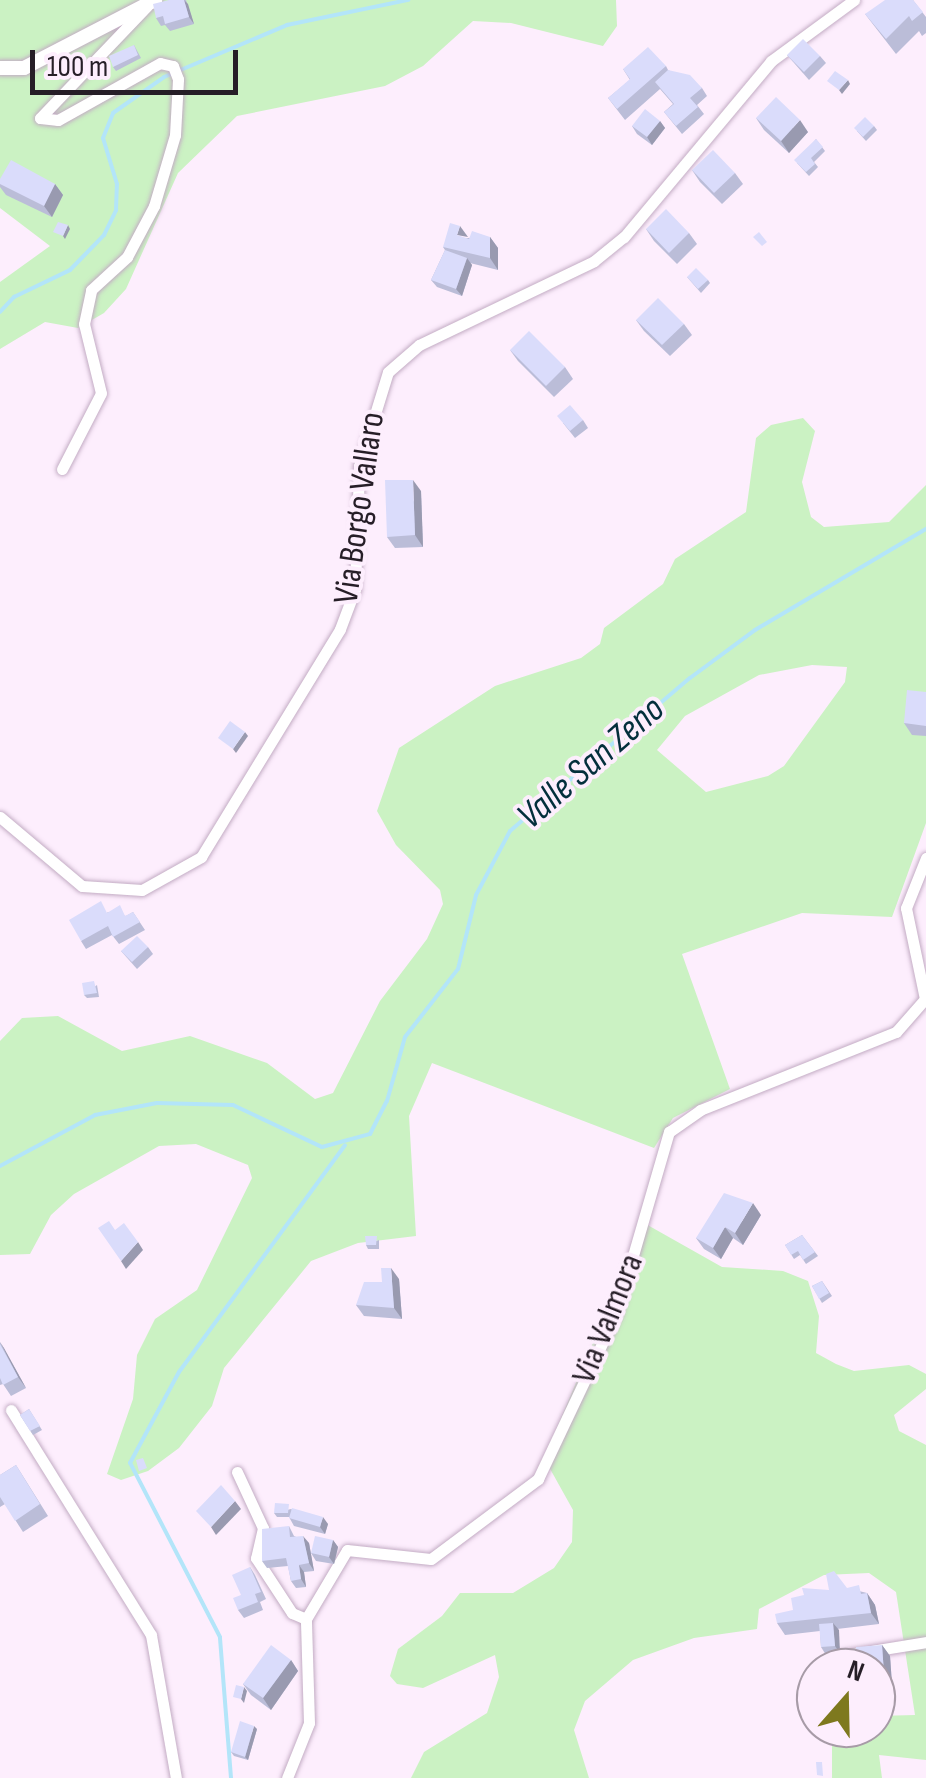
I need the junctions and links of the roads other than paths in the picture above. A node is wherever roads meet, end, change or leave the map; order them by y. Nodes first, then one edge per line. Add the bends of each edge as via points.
1 (854, 0) edge
2 (152, 1) edge
3 (0, 68) edge
4 (62, 468) dead end
5 (0, 817) edge
6 (926, 858) edge
7 (11, 1410) dead end
8 (237, 1472) dead end
9 (306, 1619) junction
10 (926, 1642) edge
11 (889, 1648) edge
12 (176, 1778) edge
13 (287, 1778) edge

1 - 5 street, Via Borgo Vallaro via 771,61 624,237 594,261 419,345 388,372 360,466 350,602 201,856 142,890 82,886
2 - 3 street via 24,68
2 - 4 street via 40,118 58,120 160,64 173,66 178,79 175,135 154,206 127,258 92,290 84,324 101,393
6 - 9 street, Via Valmora via 906,908 925,999 896,1032 700,1110 669,1132 616,1314 538,1479 431,1559 377,1548 347,1550
7 - 12 street via 151,1634
8 - 9 street via 263,1528 256,1558 292,1613
9 - 13 street via 309,1724
10 - 11 street

